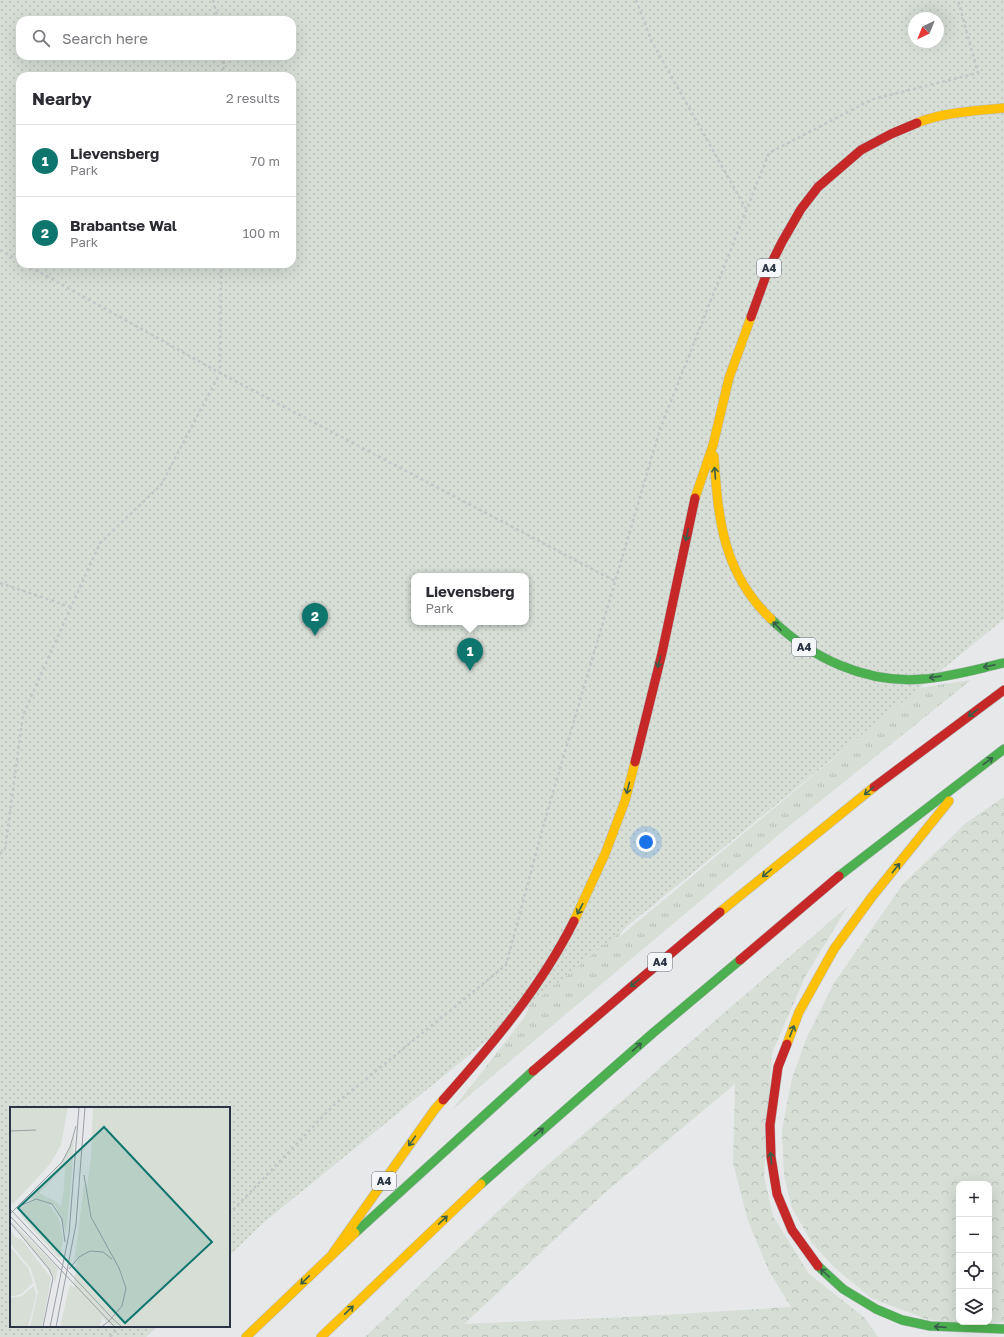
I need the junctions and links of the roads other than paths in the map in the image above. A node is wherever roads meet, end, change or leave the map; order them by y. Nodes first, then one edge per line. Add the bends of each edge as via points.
1 (1004, 108) edge
2 (713, 445) junction
3 (1004, 663) edge
4 (1004, 690) edge
5 (1004, 749) edge
6 (973, 772) junction
7 (333, 1253) junction
8 (1004, 1329) edge
9 (246, 1337) edge
10 (321, 1337) edge

1 - 2 highway, A4 via 927,119 891,134 861,150 818,187 801,209 768,270 729,378
3 -> 2 highway, A4 via 938,677 890,679 834,664 807,650 783,633 748,591 733,566 719,520
2 -> 7 highway, A4 via 695,497 662,653 625,801 606,854 560,948 487,1050 435,1110
4 -> 7 highway, A4 via 874,787 736,898 604,1009
6 -> 5 highway
8 -> 6 highway via 930,1326 902,1320 876,1309 843,1289 817,1266 792,1230 777,1194 771,1158 770,1125 778,1066 799,1012 834,949 871,898
10 -> 6 highway via 486,1179 617,1064 837,878
7 -> 9 highway, A4

